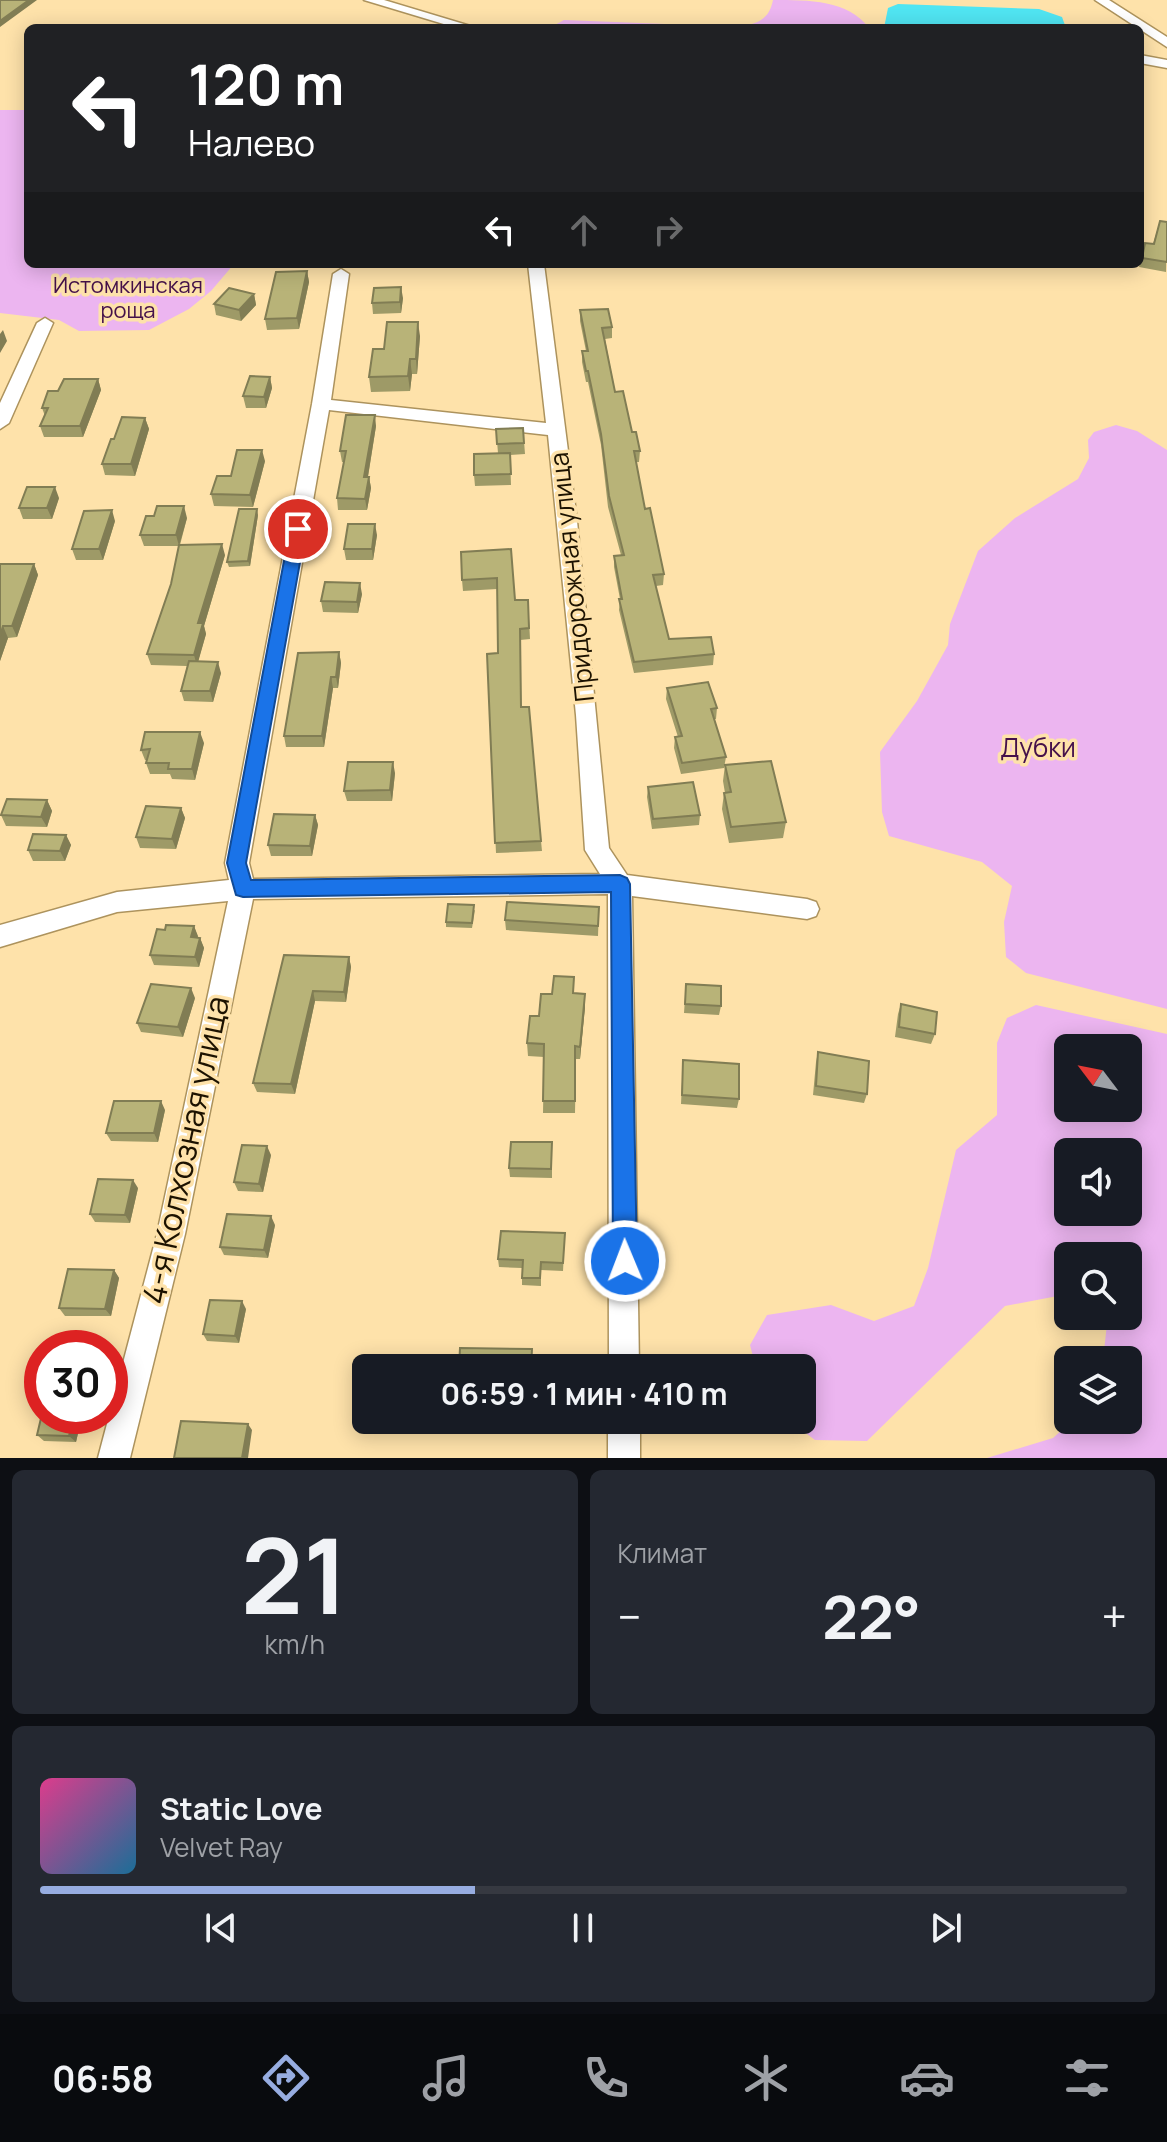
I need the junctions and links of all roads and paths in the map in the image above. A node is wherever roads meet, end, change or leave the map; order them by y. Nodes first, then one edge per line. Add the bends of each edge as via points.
1 (370, 0) edge
2 (1101, 0) edge
3 (457, 24) edge
4 (1138, 24) edge
5 (1144, 28) edge
6 (1167, 43) edge
7 (1144, 60) edge
8 (1167, 64) edge
9 (536, 268) edge
10 (341, 274) dead end
11 (45, 323) dead end
12 (321, 404) junction
13 (0, 423) edge
14 (555, 430) junction
15 (620, 884) junction
16 (243, 889) junction
17 (807, 909) dead end
18 (0, 936) edge
19 (624, 1354) edge
20 (624, 1434) edge
21 (114, 1458) edge
22 (624, 1458) edge

1 - 3 street
2 - 4 street
5 - 6 street
7 - 8 street
9 - 14 street, Придорожная улица
10 - 12 street, 4-я Колхозная улица
11 - 13 street
12 - 14 street
12 - 16 street, 4-я Колхозная улица via 237,863
14 - 15 street, Придорожная улица via 597,850
15 - 16 street
15 - 17 street
15 - 19 street
16 - 18 street via 117,902
16 - 21 street, 4-я Колхозная улица via 171,1234
20 - 22 street

